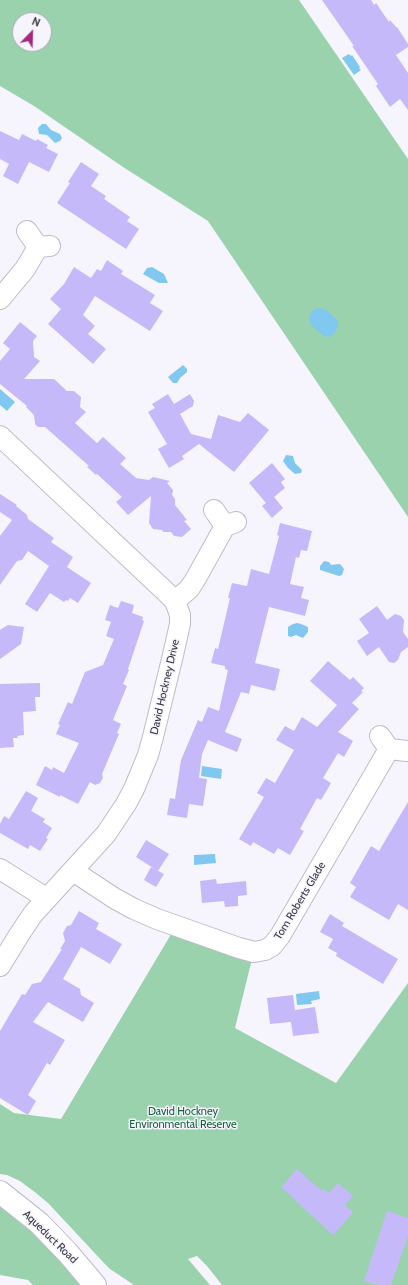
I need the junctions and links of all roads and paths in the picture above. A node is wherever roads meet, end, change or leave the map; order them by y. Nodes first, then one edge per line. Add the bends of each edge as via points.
1 (38, 241) dead end
2 (0, 299) edge
3 (0, 436) edge
4 (225, 519) dead end
5 (174, 601) junction
6 (392, 746) dead end
7 (0, 868) edge
8 (73, 871) junction
9 (46, 898) junction
10 (0, 966) edge
11 (0, 1192) edge
12 (95, 1285) edge

1 - 2 street via 25,270
3 - 5 street, David Hockney Drive
4 - 5 street via 195,580
5 - 8 street, David Hockney Drive via 180,615 180,624 143,768 116,820
6 - 8 street, Tom Roberts Glade via 280,936 272,946 264,950 254,952 239,948 157,919 114,898
7 - 9 street
8 - 9 street, David Hockney Drive
9 - 10 street, David Hockney Drive via 19,934
11 - 12 main road, Aqueduct Road via 39,1223

